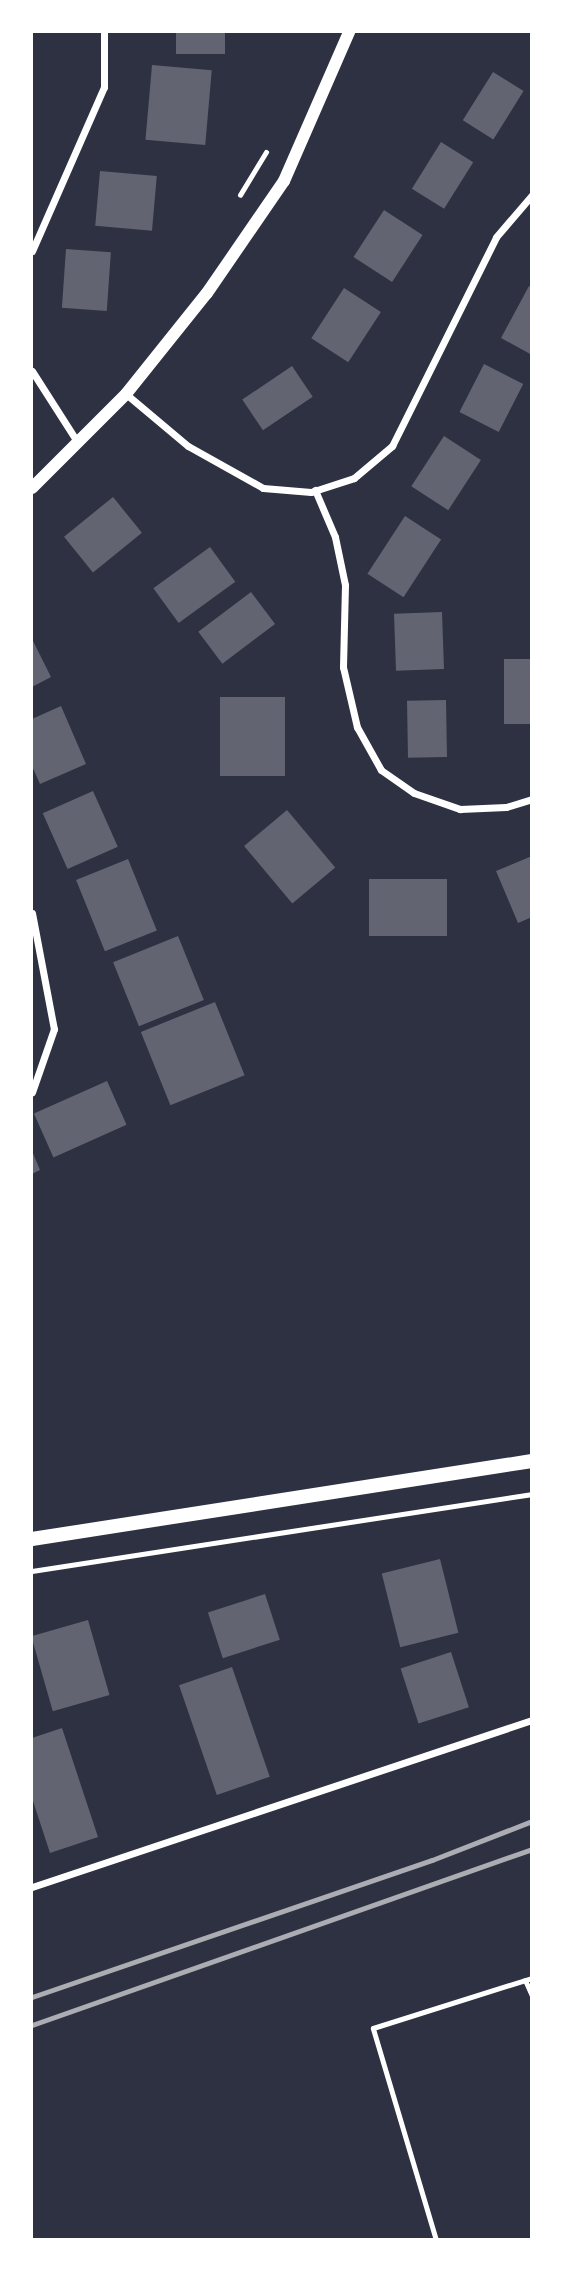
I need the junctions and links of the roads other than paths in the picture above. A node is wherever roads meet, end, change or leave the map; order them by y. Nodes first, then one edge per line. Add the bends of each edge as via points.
1 (104, 32) edge
2 (349, 32) edge
3 (531, 195) edge
4 (32, 251) edge
5 (32, 371) edge
6 (126, 394) junction
7 (78, 443) junction
8 (32, 488) edge
9 (315, 490) junction
10 (531, 799) edge
11 (32, 913) edge
12 (32, 1092) edge
13 (531, 1461) edge
14 (32, 1539) edge
15 (531, 1720) edge
16 (32, 1887) edge
17 (528, 1979) edge
18 (531, 1996) edge
19 (436, 2239) edge

1 - 4 street via 104,87
2 - 6 street via 284,181 206,293
3 - 9 street via 496,237 392,446 354,478
5 - 7 street
6 - 7 street
6 - 9 street via 188,446 254,484
7 - 8 street
9 - 10 street via 335,537 345,585 343,667 357,727 381,771 414,793 460,809 506,807
11 - 12 street via 54,1029
13 - 14 main road
15 - 16 street
17 - 18 lane
17 - 19 lane via 373,2028

